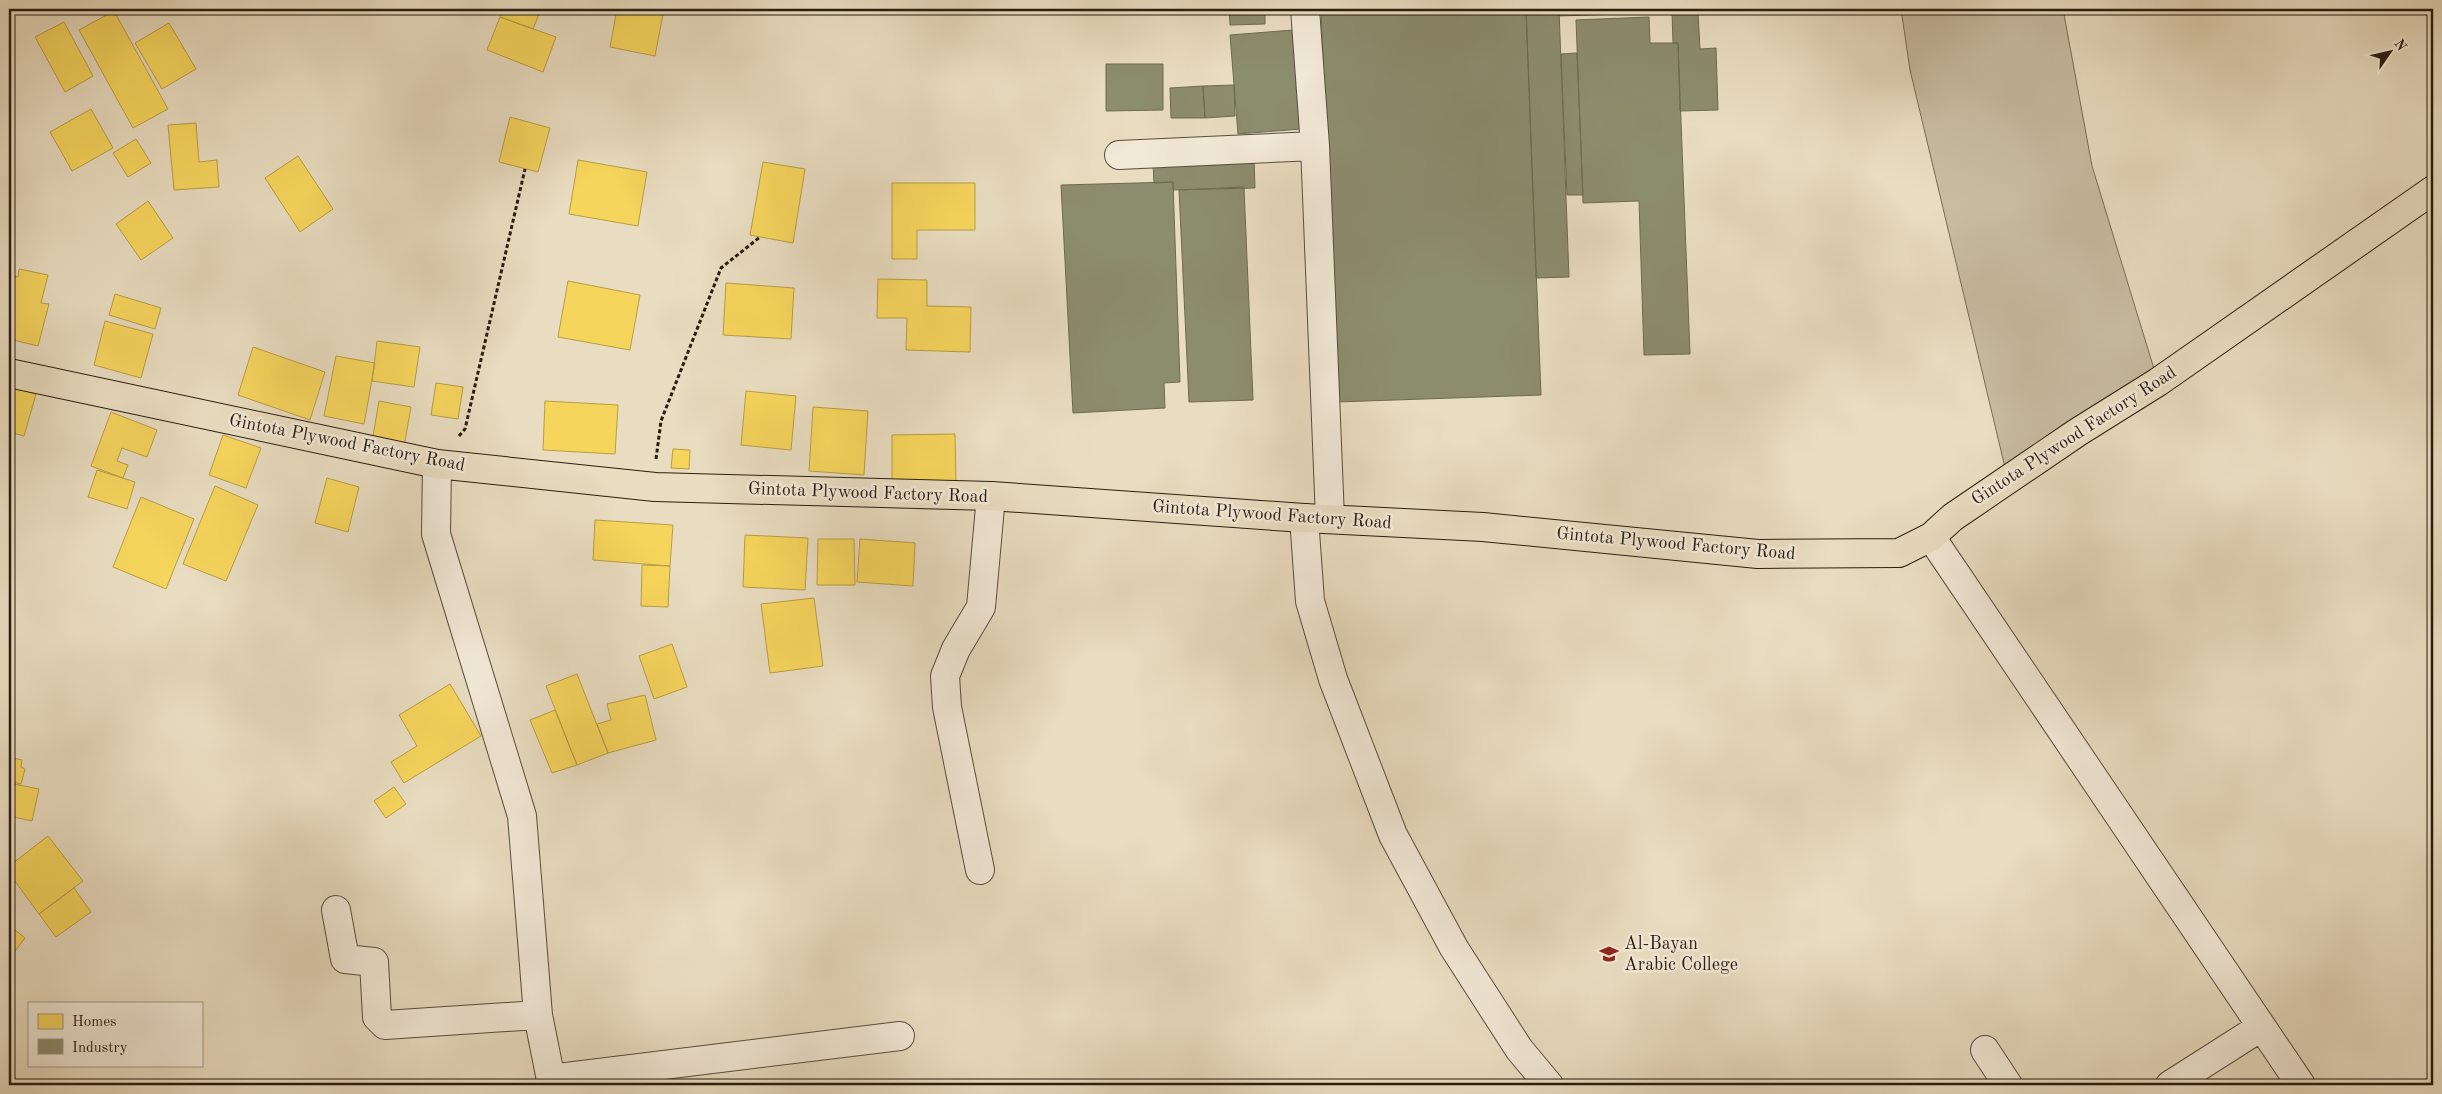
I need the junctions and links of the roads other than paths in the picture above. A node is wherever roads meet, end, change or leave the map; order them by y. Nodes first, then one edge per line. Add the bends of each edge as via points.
1 (1305, 9) edge
2 (1315, 146) junction
3 (1119, 155) dead end
4 (2433, 190) edge
5 (9, 373) edge
6 (437, 464) junction
7 (991, 496) junction
8 (1317, 519) junction
9 (1931, 536) junction
10 (980, 870) dead end
11 (336, 910) dead end
12 (538, 1015) junction
13 (2261, 1027) junction
14 (900, 1036) dead end
15 (1985, 1050) dead end
16 (551, 1082) edge
17 (1549, 1085) edge
18 (2008, 1085) edge
19 (2170, 1085) edge
20 (2301, 1085) edge

1 - 2 street
2 - 3 street
2 - 8 street
4 - 9 main road, Gintota Plywood Factory Road via 2158,382 1953,517
5 - 6 main road, Gintota Plywood Factory Road
6 - 7 main road, Gintota Plywood Factory Road via 655,486
6 - 12 street via 436,534 522,816
7 - 8 main road, Gintota Plywood Factory Road
7 - 10 street via 981,608 956,649 945,676 947,707
8 - 9 main road, Gintota Plywood Factory Road via 1483,527 1758,554 1899,554
8 - 17 street via 1310,600 1333,679 1393,835 1454,948 1519,1049
9 - 13 street
11 - 12 street via 345,959 374,962 377,1018 385,1024
12 - 16 street
13 - 19 street
13 - 20 street
14 - 16 street
15 - 18 street

